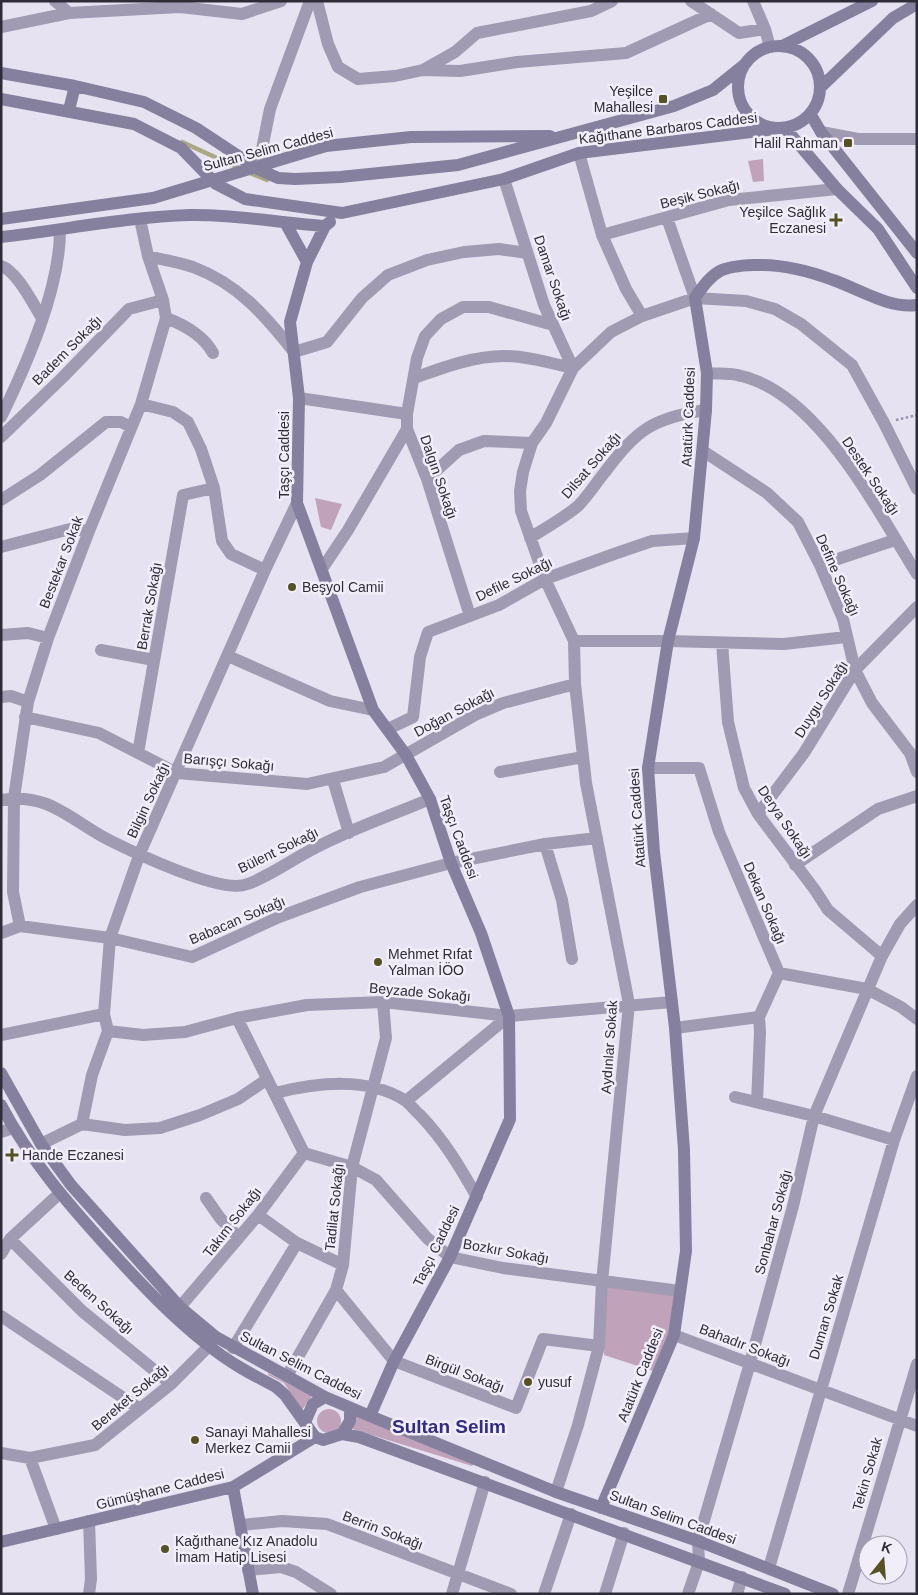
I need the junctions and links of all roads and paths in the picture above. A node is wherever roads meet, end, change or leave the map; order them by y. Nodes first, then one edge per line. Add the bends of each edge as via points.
1 (55, 1) edge
2 (281, 1) edge
3 (310, 1) edge
4 (317, 1) edge
5 (612, 1) edge
6 (691, 1) edge
7 (753, 1) edge
8 (872, 1) edge
9 (917, 4) edge
10 (69, 13) junction
11 (711, 14) junction
12 (1, 27) edge
13 (765, 29) junction
14 (776, 46) junction
15 (744, 65) junction
16 (423, 70) junction
17 (1, 73) edge
18 (75, 86) junction
19 (821, 87) junction
20 (1, 98) edge
21 (69, 110) junction
22 (811, 115) junction
23 (780, 129) junction
24 (821, 132) junction
25 (575, 135) junction
26 (917, 139) edge
27 (579, 153) junction
28 (258, 169) junction
29 (504, 179) junction
30 (837, 189) junction
31 (342, 213) junction
32 (140, 218) junction
33 (666, 218) junction
34 (1, 219) edge
35 (286, 224) junction
36 (326, 226) junction
37 (60, 230) junction
38 (602, 235) junction
39 (1, 237) edge
40 (527, 253) junction
41 (917, 253) edge
42 (148, 256) junction
43 (307, 262) junction
44 (3, 270) edge
45 (917, 288) edge
46 (695, 298) junction
47 (163, 300) junction
48 (917, 305) edge
49 (642, 316) junction
50 (42, 318) junction
51 (166, 318) junction
52 (553, 325) junction
53 (294, 352) junction
54 (213, 353) dead end
55 (573, 368) junction
56 (707, 373) junction
57 (414, 378) junction
58 (299, 398) junction
59 (141, 404) junction
60 (706, 410) junction
61 (407, 414) junction
62 (917, 415) edge
63 (1, 417) edge
64 (884, 423) junction
65 (131, 427) junction
66 (407, 430) junction
67 (1, 437) edge
68 (532, 443) junction
69 (703, 451) junction
70 (427, 479) junction
71 (214, 488) junction
72 (917, 489) edge
73 (1, 500) edge
74 (297, 503) junction
75 (89, 531) junction
76 (530, 538) junction
77 (694, 538) junction
78 (895, 540) junction
79 (1, 547) edge
80 (820, 566) junction
81 (322, 569) junction
82 (264, 570) junction
83 (917, 574) edge
84 (545, 578) junction
85 (917, 607) edge
86 (470, 616) junction
87 (1, 634) edge
88 (846, 637) junction
89 (48, 638) junction
90 (668, 640) junction
91 (574, 641) junction
92 (722, 643) junction
93 (101, 650) dead end
94 (228, 656) junction
95 (154, 660) junction
96 (855, 670) junction
97 (575, 684) junction
98 (1, 697) edge
99 (28, 702) junction
100 (373, 710) junction
101 (25, 717) junction
102 (388, 729) junction
103 (138, 753) junction
104 (406, 755) junction
105 (583, 757) junction
106 (648, 768) junction
107 (500, 772) dead end
108 (917, 772) edge
109 (177, 773) junction
110 (333, 780) junction
111 (917, 796) edge
112 (14, 798) junction
113 (430, 799) junction
114 (1, 800) edge
115 (758, 814) junction
116 (349, 833) junction
117 (597, 838) junction
118 (545, 844) junction
119 (140, 853) junction
120 (450, 863) junction
121 (795, 865) junction
122 (917, 905) edge
123 (20, 926) junction
124 (1, 933) edge
125 (110, 938) junction
126 (882, 956) junction
127 (572, 959) dead end
128 (779, 973) junction
129 (867, 988) junction
130 (383, 1002) junction
131 (672, 1002) junction
132 (630, 1004) junction
133 (104, 1014) junction
134 (509, 1016) junction
135 (759, 1017) junction
136 (237, 1018) junction
137 (917, 1019) edge
138 (675, 1028) junction
139 (108, 1031) junction
140 (1, 1035) edge
141 (1, 1073) edge
142 (917, 1076) edge
143 (266, 1080) junction
144 (374, 1088) junction
145 (275, 1093) junction
146 (735, 1097) dead end
147 (406, 1102) junction
148 (757, 1102) junction
149 (1, 1105) edge
150 (814, 1116) junction
151 (82, 1124) junction
152 (7, 1130) edge
153 (894, 1140) junction
154 (41, 1144) junction
155 (304, 1153) junction
156 (352, 1167) junction
157 (71, 1185) junction
158 (60, 1193) junction
159 (477, 1197) junction
160 (206, 1198) dead end
161 (258, 1215) junction
162 (238, 1237) junction
163 (10, 1238) junction
164 (297, 1243) junction
165 (1, 1254) edge
166 (450, 1257) junction
167 (343, 1265) junction
168 (602, 1282) junction
169 (336, 1290) junction
170 (680, 1291) junction
171 (180, 1307) junction
172 (1, 1316) edge
173 (674, 1335) junction
174 (212, 1342) junction
175 (599, 1346) junction
176 (234, 1348) junction
177 (394, 1361) junction
178 (750, 1363) junction
179 (917, 1364) edge
180 (287, 1376) junction
181 (171, 1384) junction
182 (820, 1389) junction
183 (325, 1397) junction
184 (350, 1408) junction
185 (140, 1409) junction
186 (370, 1416) junction
187 (898, 1420) junction
188 (304, 1422) junction
189 (917, 1426) edge
190 (342, 1434) junction
191 (315, 1437) junction
192 (1, 1453) edge
193 (30, 1458) junction
194 (486, 1482) junction
195 (233, 1487) junction
196 (556, 1492) junction
197 (576, 1499) junction
198 (601, 1508) junction
199 (571, 1514) junction
200 (89, 1522) junction
201 (240, 1524) junction
202 (56, 1529) junction
203 (624, 1533) junction
204 (698, 1541) junction
205 (1, 1542) edge
206 (699, 1562) junction
207 (769, 1568) junction
208 (248, 1570) junction
209 (459, 1575) junction
210 (742, 1578) junction
211 (831, 1593) edge
212 (89, 1594) edge
213 (253, 1594) edge
214 (331, 1594) edge
215 (452, 1594) edge
216 (511, 1594) edge
217 (544, 1594) edge
218 (605, 1594) edge
219 (688, 1594) edge
220 (737, 1594) edge
221 (785, 1594) edge
222 (848, 1594) edge

1 - 10 street
2 - 10 street via 242,14 180,7
3 - 28 street via 270,109
4 - 16 street via 328,44 338,67 358,79
5 - 16 street via 591,11 477,33 455,52
6 - 11 street
7 - 13 street
8 - 14 main road
9 - 19 main road via 893,18
10 - 12 street
11 - 13 street via 739,33
11 - 16 street via 626,53 517,62 460,71
13 - 14 street
14 - 15 main road via 760,50
14 - 19 main road via 792,48 811,60
15 - 23 main road via 737,84 742,107 753,120
15 - 25 main road, Kağıthane Barbaros Caddesi via 713,90 674,106
17 - 18 main road, Kağıthane Barbaros Caddesi
18 - 21 main road
18 - 28 main road, Kağıthane Barbaros Caddesi via 144,102 196,128
19 - 22 main road
20 - 21 main road, Kağıthane Barbaros Caddesi
21 - 31 main road, Kağıthane Barbaros Caddesi via 134,124 181,148 216,184 245,198
22 - 23 main road
22 - 24 main road
23 - 27 main road, Kağıthane Barbaros Caddesi
23 - 30 main road
24 - 26 street via 858,139
24 - 41 main road
25 - 28 main road, Kağıthane Barbaros Caddesi via 458,165 295,179 278,178
25 - 34 main road, Sultan Selim Caddesi, bridge via 411,137 326,146 153,198
27 - 29 main road, Kağıthane Barbaros Caddesi
27 - 38 street
29 - 31 main road, Kağıthane Barbaros Caddesi
29 - 40 street, Damar Sokağı
30 - 33 street, Beşik Sokağı via 729,200
30 - 45 main road via 878,229
31 - 36 main road
32 - 35 main road via 228,215
32 - 37 main road
32 - 42 street, Bestekar Sokak
33 - 38 street, Beşik Sokağı
33 - 46 street
35 - 36 main road
35 - 43 main road
36 - 43 main road, Taşçı Caddesi
37 - 39 main road
37 - 50 street via 56,274
38 - 49 street
40 - 52 street, Damar Sokağı
40 - 53 street via 499,249 464,252 427,260 388,275 362,298 327,342
42 - 47 street, Bestekar Sokak
42 - 53 street via 193,267 236,290 264,314
43 - 53 main road, Taşçı Caddesi via 290,322
44 - 50 street via 19,282
46 - 48 main road via 708,278 732,266 768,264 799,268 907,307
46 - 49 street
46 - 56 main road, Atatürk Caddesi
46 - 64 street via 746,301 775,309 801,324 852,365
47 - 51 street, Bestekar Sokak
47 - 67 street, Badem Sokağı via 129,309
49 - 55 street via 611,332
50 - 63 street
51 - 54 street via 184,325 207,342
51 - 59 street, Bestekar Sokak
52 - 55 street, Damar Sokağı
52 - 57 street, Dalgın Sokağı via 489,307 463,308 441,319 425,336
53 - 58 main road, Taşçı Caddesi
55 - 57 street via 503,356 464,361
55 - 68 street via 546,423
56 - 60 main road, Atatürk Caddesi
56 - 78 street, Destek Sokağı via 738,375 771,388 794,404 852,470
57 - 61 street, Dalgın Sokağı
58 - 61 street
58 - 74 main road, Taşçı Caddesi
59 - 65 street, Bestekar Sokak
59 - 71 street via 174,412 188,422
60 - 69 main road, Atatürk Caddesi
60 - 76 street, Dilsat Sokağı via 653,423 624,448 578,506
61 - 66 street, Dalgın Sokağı
62 - 64 path
64 - 72 street
65 - 73 street via 121,422 106,422 40,475
65 - 75 street, Bestekar Sokak
66 - 70 street, Dalgın Sokağı
66 - 81 street
68 - 70 street via 484,442 458,450
68 - 76 street via 520,490 521,511
69 - 77 main road, Atatürk Caddesi
69 - 80 street, Define Sokağı via 767,493 798,522
70 - 86 street, Dalgın Sokağı
71 - 82 street via 222,541 231,554
71 - 95 street, Berrak Sokağı via 183,495
74 - 81 main road, Taşçı Caddesi
74 - 82 street, Bilgin Sokağı
75 - 79 street via 70,530
75 - 89 street, Bestekar Sokak
76 - 84 street
77 - 84 street, Defile Sokağı via 652,541
77 - 90 main road, Atatürk Caddesi
78 - 80 street
78 - 83 street, Destek Sokağı
80 - 88 street, Define Sokağı via 844,619
81 - 100 main road, Taşçı Caddesi
82 - 94 street, Bilgin Sokağı
84 - 86 street, Defile Sokağı via 499,605
84 - 91 street, Aydınlar Sokak
85 - 96 street, Duygu Sokağı
86 - 102 street, Defile Sokağı via 428,632 420,657 413,717
87 - 89 street via 28,633
88 - 92 street via 784,644
88 - 96 street, Define Sokağı
89 - 99 street, Bestekar Sokak
90 - 91 street
90 - 92 street
90 - 106 main road, Atatürk Caddesi
91 - 97 street, Aydınlar Sokak
92 - 115 street, Derya Sokağı via 728,722 744,788
93 - 95 street
94 - 100 street via 330,701
94 - 109 street, Bilgin Sokağı
95 - 103 street, Berrak Sokağı
96 - 108 street, Define Sokağı via 872,703 910,753
96 - 115 street, Duygu Sokağı via 804,754
97 - 104 street, Doğan Sokağı via 503,702
97 - 105 street, Aydınlar Sokak
98 - 99 street via 11,696
99 - 101 street, Bestekar Sokak
100 - 102 main road, Taşçı Caddesi
101 - 103 street, Barışçı Sokağı via 98,734
101 - 112 street, Bestekar Sokak
102 - 104 main road, Taşçı Caddesi
103 - 109 street, Barışçı Sokağı
104 - 110 street, Barışçı Sokağı via 384,767
104 - 113 main road, Taşçı Caddesi
105 - 107 street
105 - 117 street, Aydınlar Sokak
106 - 128 street, Dekan Sokağı via 699,768 719,832
106 - 131 main road, Atatürk Caddesi via 654,852
109 - 110 street, Barışçı Sokağı via 307,784
109 - 119 street, Bilgin Sokağı
110 - 116 street
111 - 121 street via 878,809
112 - 114 street, Bülent Sokağı
112 - 119 street, Bülent Sokağı via 52,804 108,840
112 - 123 street, Bestekar Sokak via 12,892
113 - 116 street, Bülent Sokağı
113 - 120 main road, Taşçı Caddesi
115 - 121 street, Derya Sokağı
116 - 119 street, Bülent Sokağı via 245,885 229,886 193,877
117 - 118 street, Babacan Sokağı
117 - 132 street, Aydınlar Sokak
118 - 120 street, Babacan Sokağı
118 - 127 street via 562,900
119 - 125 street, Bilgin Sokağı
120 - 125 street, Babacan Sokağı via 360,887 279,917 192,957
120 - 134 main road, Taşçı Caddesi via 481,933
121 - 126 street, Derya Sokağı via 828,910
122 - 126 street, Sonbahar Sokağı via 900,924
123 - 124 street, Babacan Sokağı
123 - 125 street, Babacan Sokağı
125 - 133 street, Bilgin Sokağı
126 - 129 street, Sonbahar Sokağı
128 - 129 street
128 - 135 street
129 - 137 street
129 - 150 street, Sonbahar Sokağı
130 - 134 street, Beyzade Sokağı
130 - 136 street, Beyzade Sokağı via 307,1005
130 - 144 street, Tadilat Sokağı via 386,1038
131 - 132 street, Beyzade Sokağı
131 - 138 main road, Atatürk Caddesi
132 - 134 street, Beyzade Sokağı
132 - 168 street, Aydınlar Sokak
133 - 139 street, Bilgin Sokağı
133 - 140 street
134 - 147 street
134 - 159 main road, Taşçı Caddesi via 510,1120
135 - 138 street
135 - 148 street
136 - 139 street, Beyzade Sokağı via 185,1032 143,1035
136 - 143 street
138 - 170 main road, Atatürk Caddesi via 685,1198 686,1251
139 - 151 street via 92,1075
141 - 154 main road, Sultan Selim Caddesi
142 - 153 street, Duman Sokak
143 - 145 street
143 - 151 street via 238,1099 160,1128 125,1130
144 - 145 street via 310,1084
144 - 147 street
144 - 156 street, Tadilat Sokağı
145 - 155 street
146 - 148 street
147 - 159 street via 434,1130
148 - 150 street
149 - 152 main road, Sultan Selim Caddesi
150 - 153 street
150 - 178 street, Sonbahar Sokağı
151 - 154 street
152 - 158 main road, Sultan Selim Caddesi
153 - 182 street, Duman Sokak
154 - 157 main road, Sultan Selim Caddesi
155 - 156 street, Bozkır Sokağı
155 - 161 street, Takım Sokağı
156 - 166 street, Bozkır Sokağı via 376,1180 427,1238
156 - 167 street, Tadilat Sokağı
157 - 158 main road
157 - 171 main road, Sultan Selim Caddesi
158 - 163 street
158 - 174 main road, Sultan Selim Caddesi via 128,1270
159 - 166 main road, Taşçı Caddesi
160 - 162 street
161 - 162 street, Takım Sokağı
161 - 164 street
162 - 171 street, Takım Sokağı
163 - 165 street
163 - 181 street, Beden Sokağı via 82,1311
164 - 167 street
164 - 176 street
166 - 168 street, Bozkır Sokağı
166 - 177 main road, Taşçı Caddesi
167 - 169 street, Tadilat Sokağı
168 - 170 street, Bozkır Sokağı
168 - 175 street, Aydınlar Sokak
169 - 177 street, Birgül Sokağı
169 - 180 street, Tadilat Sokağı
170 - 173 main road, Atatürk Caddesi
171 - 174 main road, Sultan Selim Caddesi
172 - 185 street
173 - 178 street, Bahadır Sokağı
173 - 198 main road, Atatürk Caddesi
174 - 176 main road, Sultan Selim Caddesi
174 - 181 street, Bereket Sokağı
174 - 188 main road, Sultan Selim Caddesi via 276,1387
175 - 177 street, Birgül Sokağı via 543,1339 516,1408
175 - 196 street, Aydınlar Sokak
176 - 180 main road, Sultan Selim Caddesi
177 - 186 main road, Taşçı Caddesi
178 - 182 street, Bahadır Sokağı
178 - 204 street, Sonbahar Sokağı
179 - 187 street, Tekin Sokak
180 - 183 main road, Sultan Selim Caddesi
181 - 185 street, Bereket Sokağı
182 - 187 street, Bahadır Sokağı
182 - 207 street, Duman Sokak
183 - 184 main road, Sultan Selim Caddesi
183 - 188 main road via 313,1404
184 - 186 main road, Sultan Selim Caddesi
184 - 190 main road via 350,1421
185 - 193 street, Bereket Sokağı via 95,1445
186 - 196 main road, Sultan Selim Caddesi
187 - 189 street, Bahadır Sokağı
187 - 222 street, Tekin Sokak
188 - 191 main road, Sultan Selim Caddesi
190 - 191 main road via 323,1440
190 - 194 main road via 359,1437
191 - 195 main road, Gümüşhane Caddesi
192 - 193 street, Bereket Sokağı
193 - 202 street
194 - 199 main road
194 - 209 street
195 - 200 main road, Gümüşhane Caddesi
195 - 201 main road
196 - 197 main road, Sultan Selim Caddesi
197 - 198 main road, Sultan Selim Caddesi
197 - 199 main road
198 - 204 main road, Sultan Selim Caddesi
199 - 203 main road
199 - 217 street
200 - 202 main road, Gümüşhane Caddesi
200 - 212 street
201 - 208 main road
201 - 209 street, Berrin Sokağı via 282,1521 327,1524
202 - 205 main road, Gümüşhane Caddesi
203 - 206 main road
203 - 218 street
204 - 206 street, Sonbahar Sokağı
204 - 207 main road, Sultan Selim Caddesi
206 - 210 main road
206 - 219 street
207 - 211 main road, Sultan Selim Caddesi
208 - 213 main road
208 - 214 street via 281,1567 296,1572
209 - 215 street
209 - 216 street, Berrin Sokağı
210 - 220 street
210 - 221 main road

